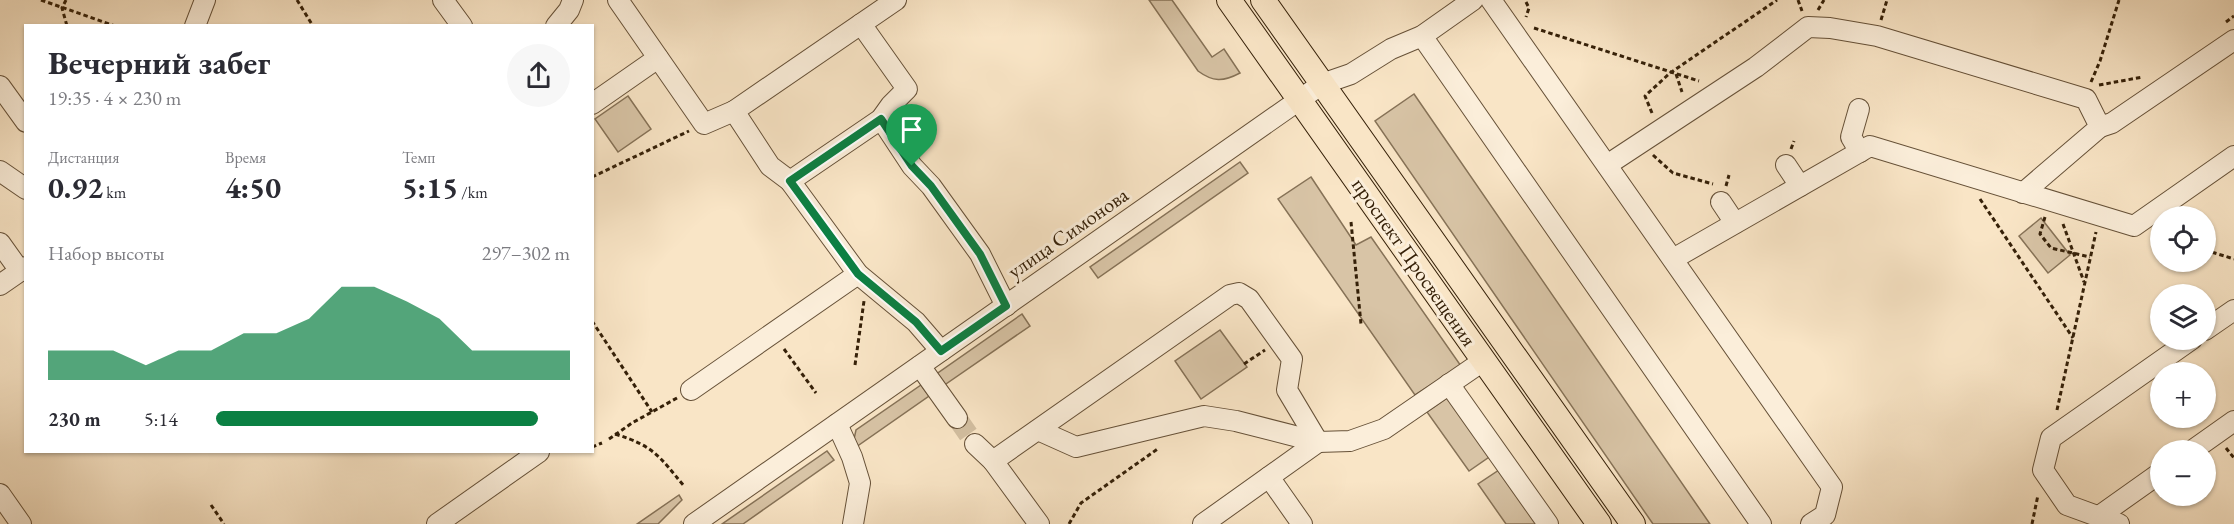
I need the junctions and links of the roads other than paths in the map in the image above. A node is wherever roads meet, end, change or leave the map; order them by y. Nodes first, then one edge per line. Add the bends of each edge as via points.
1 (205, 0) edge
2 (443, 0) edge
3 (573, 0) edge
4 (618, 0) edge
5 (896, 0) edge
6 (1229, 0) edge
7 (1263, 0) edge
8 (1473, 0) edge
9 (1491, 0) edge
10 (196, 24) edge
11 (461, 24) edge
12 (558, 24) edge
13 (861, 24) junction
14 (2229, 31) edge
15 (1422, 36) junction
16 (658, 58) junction
17 (1322, 84) junction
18 (0, 86) edge
19 (1299, 100) junction
20 (594, 103) edge
21 (1859, 109) dead end
22 (734, 111) junction
23 (24, 119) edge
24 (881, 119) junction
25 (2100, 127) junction
26 (1860, 152) junction
27 (2234, 156) edge
28 (1607, 165) junction
29 (1786, 165) dead end
30 (0, 171) edge
31 (790, 181) junction
32 (1800, 186) junction
33 (24, 188) edge
34 (1724, 191) road end
35 (2023, 193) junction
36 (1735, 223) junction
37 (0, 243) edge
38 (1672, 259) junction
39 (23, 269) edge
40 (862, 277) junction
41 (0, 285) edge
42 (1006, 306) junction
43 (2234, 310) edge
44 (2216, 322) edge
45 (2176, 350) edge
46 (941, 351) junction
47 (1483, 361) junction
48 (920, 366) junction
49 (1449, 384) junction
50 (691, 390) road end
51 (957, 418) tunnel mouth
52 (2234, 421) edge
53 (837, 424) junction
54 (1038, 430) junction
55 (2207, 440) edge
56 (1318, 442) junction
57 (975, 444) tunnel mouth
58 (538, 453) edge
59 (993, 461) junction
60 (1269, 477) junction
61 (2150, 480) edge
62 (0, 494) edge
63 (2098, 517) junction
64 (1822, 521) edge
65 (21, 524) edge
66 (437, 524) edge
67 (694, 524) edge
68 (853, 524) edge
69 (1039, 524) edge
70 (1203, 524) edge
71 (1302, 524) edge
72 (1548, 524) edge
73 (1599, 524) edge
74 (1633, 524) edge
75 (1761, 524) edge
76 (2119, 524) edge

1 - 10 street
2 - 11 street
3 - 12 street
4 - 16 street
5 - 13 street
6 - 19 main road, проспект Просвещения
7 - 17 main road, проспект Просвещения
8 - 15 street, улица Симонова
9 - 28 street
13 - 22 street
13 - 24 street via 907,89
14 - 25 street via 2112,123
15 - 17 street, улица Симонова via 1391,49 1351,74
15 - 75 street
16 - 20 street
16 - 22 street via 704,124
17 - 19 street, улица Симонова
17 - 74 main road, проспект Просвещения
18 - 23 street
19 - 42 street, улица Симонова
19 - 47 main road, проспект Просвещения
21 - 26 street via 1851,137
22 - 31 street via 770,166
24 - 31 street
24 - 42 street via 980,254
25 - 28 street via 2086,99 2078,92 1877,36 1808,27 1756,67
25 - 35 street
26 - 32 street
26 - 35 street via 1870,146
27 - 35 street via 2133,226
28 - 38 street
29 - 32 street
30 - 33 street
31 - 40 street
32 - 36 street
34 - 36 street
36 - 38 street
37 - 39 street
38 - 64 street via 1832,487
39 - 41 street
40 - 46 street via 916,322
40 - 50 street via 773,332
42 - 46 street, улица Симонова
43 - 44 street
45 - 63 street via 2051,438 2043,470 2067,505
46 - 48 street, улица Симонова
47 - 49 street
47 - 73 main road, проспект Просвещения
48 - 51 street
48 - 53 street, улица Симонова
49 - 56 street via 1384,429 1350,441
49 - 72 street
52 - 55 street
53 - 67 street, улица Симонова
53 - 68 street via 860,483
54 - 56 street via 1076,447 1204,416
54 - 56 street via 1230,295 1239,293 1249,299 1292,359 1287,390
54 - 59 street
56 - 60 street
57 - 59 street
58 - 66 street
59 - 69 street
60 - 70 street
60 - 71 street
61 - 63 street
62 - 65 street
63 - 76 street

